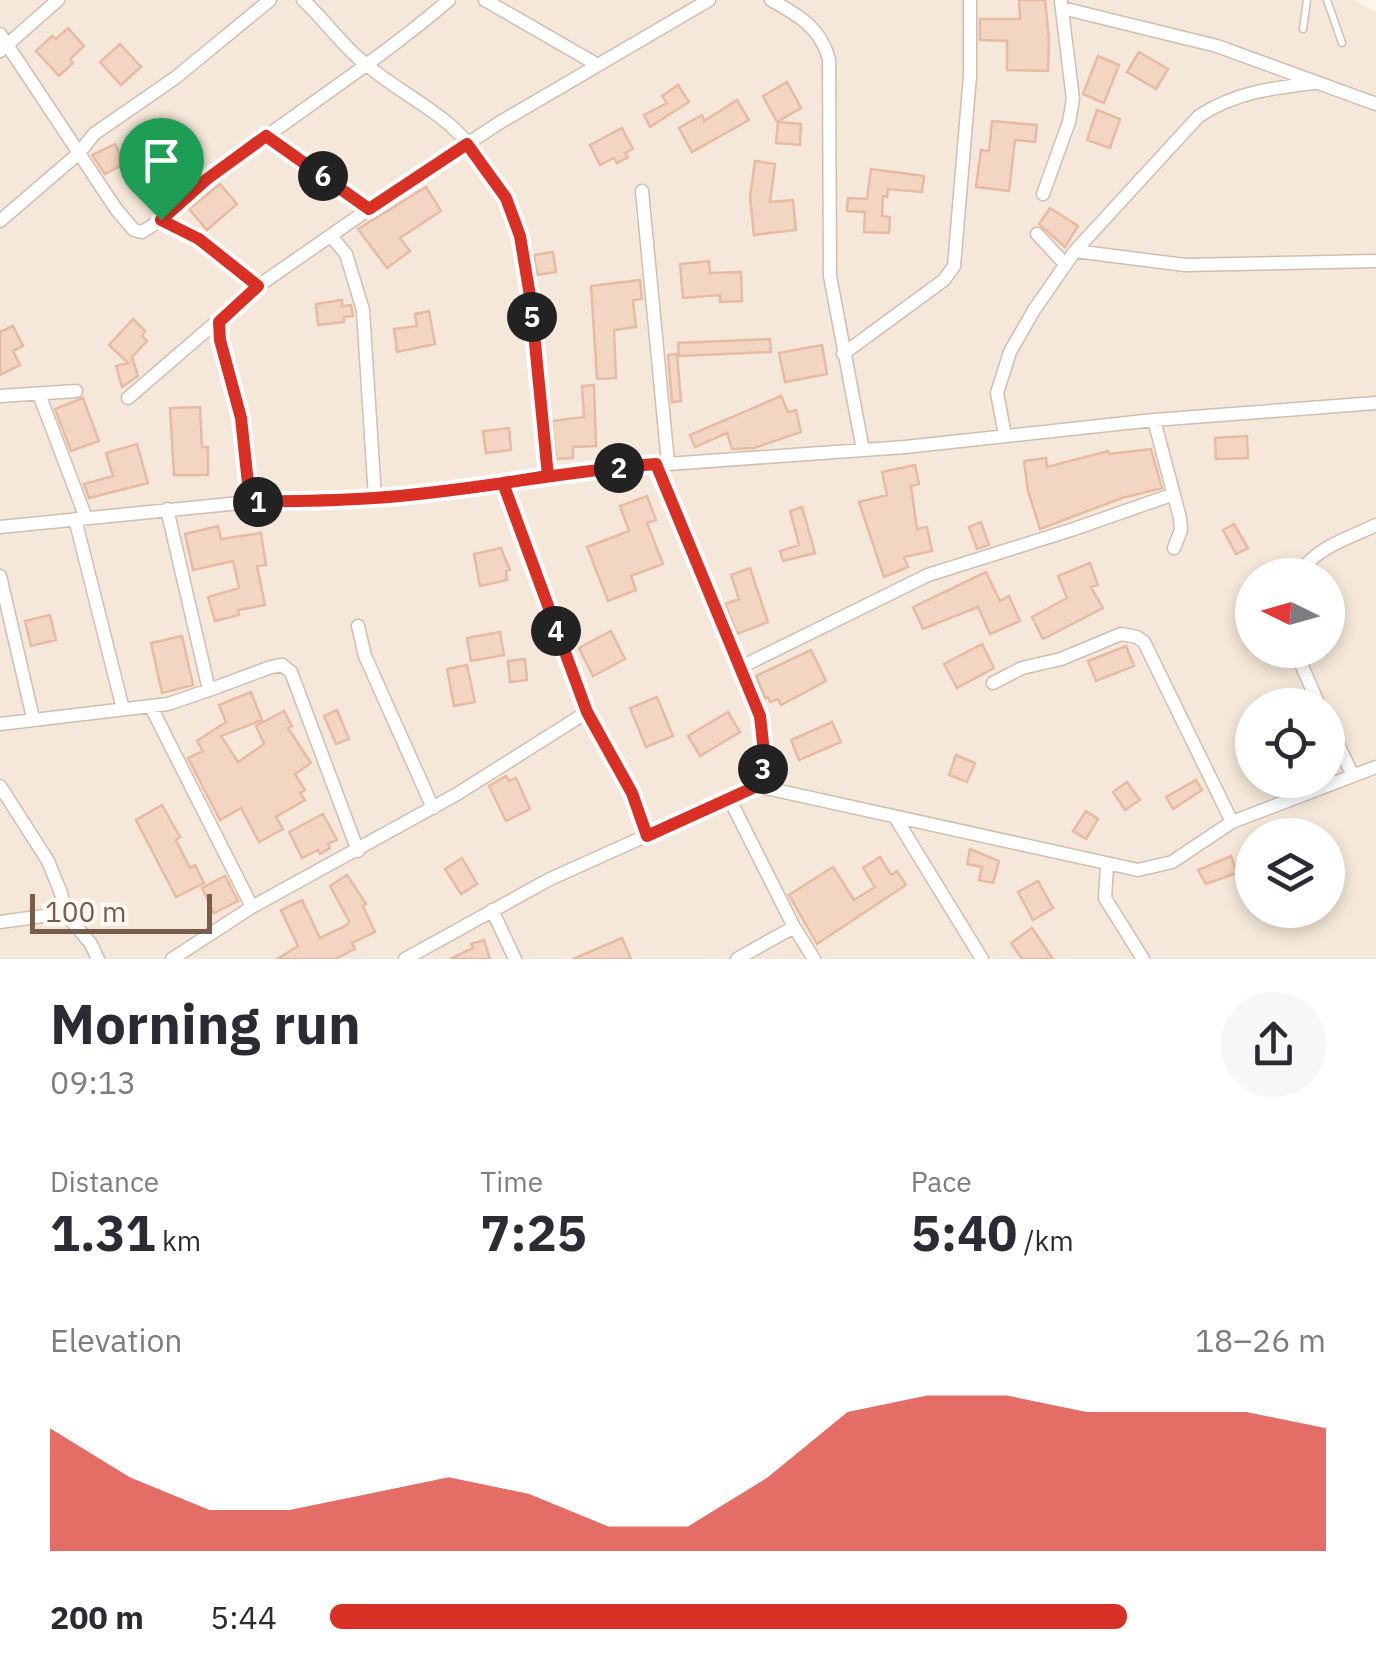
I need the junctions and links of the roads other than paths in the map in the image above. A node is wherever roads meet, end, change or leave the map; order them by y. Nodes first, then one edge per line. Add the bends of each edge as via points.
1 (58, 0) edge
2 (270, 0) edge
3 (303, 0) edge
4 (449, 0) edge
5 (485, 0) edge
6 (709, 0) edge
7 (771, 0) edge
8 (970, 0) edge
9 (1306, 0) edge
10 (1327, 0) edge
11 (1061, 4) edge
12 (1303, 29) dead end
13 (3, 43) edge
14 (1342, 43) dead end
15 (365, 64) junction
16 (596, 64) junction
17 (1315, 83) junction
18 (1376, 104) edge
19 (266, 136) junction
20 (467, 144) junction
21 (79, 152) junction
22 (642, 190) dead end
23 (1044, 194) dead end
24 (369, 209) junction
25 (161, 220) junction
26 (0, 221) edge
27 (1037, 234) dead end
28 (331, 236) junction
29 (1076, 251) junction
30 (1376, 261) edge
31 (1065, 264) junction
32 (258, 286) junction
33 (219, 322) junction
34 (843, 354) junction
35 (76, 391) dead end
36 (40, 394) junction
37 (0, 396) edge
38 (128, 398) dead end
39 (1376, 403) edge
40 (1154, 420) junction
41 (1005, 435) junction
42 (863, 450) junction
43 (662, 464) junction
44 (548, 476) junction
45 (503, 483) junction
46 (1174, 494) junction
47 (376, 498) junction
48 (250, 502) junction
49 (167, 509) junction
50 (81, 519) junction
51 (1376, 525) edge
52 (0, 527) edge
53 (1174, 548) dead end
54 (1314, 558) edge
55 (0, 576) edge
56 (358, 626) dead end
57 (741, 668) junction
58 (992, 682) dead end
59 (209, 690) junction
60 (151, 707) junction
61 (123, 709) junction
62 (587, 712) junction
63 (33, 718) junction
64 (0, 724) edge
65 (1345, 759) edge
66 (1376, 767) edge
67 (1353, 776) junction
68 (0, 786) edge
69 (757, 786) junction
70 (730, 800) junction
71 (433, 808) junction
72 (895, 817) junction
73 (1232, 822) junction
74 (647, 836) junction
75 (358, 851) junction
76 (1107, 865) junction
77 (252, 908) junction
78 (492, 910) junction
79 (66, 913) junction
80 (0, 922) edge
81 (794, 927) junction
82 (98, 959) edge
83 (172, 959) edge
84 (405, 959) edge
85 (515, 959) edge
86 (737, 959) edge
87 (814, 959) edge
88 (982, 959) edge
89 (1142, 959) edge

1 - 13 street
2 - 21 street
3 - 15 street
4 - 15 street
5 - 16 street
6 - 16 street
7 - 34 street via 812,26 829,58 828,240
8 - 34 street via 954,266
9 - 12 lane
10 - 14 lane
11 - 17 street via 1217,46
11 - 23 street via 1074,99
13 - 21 street
15 - 19 street
15 - 20 street
16 - 20 street
17 - 18 street
17 - 29 street via 1256,90 1199,116
19 - 24 street
19 - 25 street
20 - 24 street
20 - 44 street via 506,198 520,236
21 - 25 street via 134,230
21 - 26 street
22 - 43 street
24 - 28 street
25 - 32 street via 213,249
27 - 31 street
28 - 32 street
28 - 47 street via 346,254 364,310
29 - 30 street via 1185,265
29 - 31 street
31 - 41 street via 1002,373 997,393
32 - 33 street
33 - 38 street
33 - 48 street via 241,418
34 - 42 street
35 - 36 street
36 - 37 street
36 - 50 street
39 - 40 street
40 - 41 street
40 - 46 street
41 - 42 street
42 - 43 street
43 - 44 street
43 - 57 street
44 - 45 street
45 - 47 street
45 - 62 street
46 - 53 street via 1181,530
46 - 57 street via 928,574
47 - 48 street
48 - 49 street
49 - 50 street
49 - 59 street
50 - 52 street
50 - 61 street
51 - 54 street
55 - 63 street
56 - 71 street via 364,656
57 - 69 street via 764,736
58 - 73 street via 1122,634 1137,637
59 - 60 street
59 - 75 street via 271,667 291,672
60 - 61 street
60 - 77 street
61 - 63 street
62 - 71 street
62 - 74 street via 632,793
63 - 64 street
65 - 67 street
66 - 67 street
67 - 73 street
68 - 79 street via 48,861
69 - 70 street
69 - 72 street
70 - 74 street
70 - 81 street
71 - 75 street
72 - 76 street
72 - 88 street
73 - 76 street via 1172,862 1138,870
74 - 78 street
75 - 77 street
76 - 89 street via 1105,898
77 - 83 street
78 - 84 street
78 - 85 street
79 - 80 street
79 - 82 street
81 - 86 street
81 - 87 street

